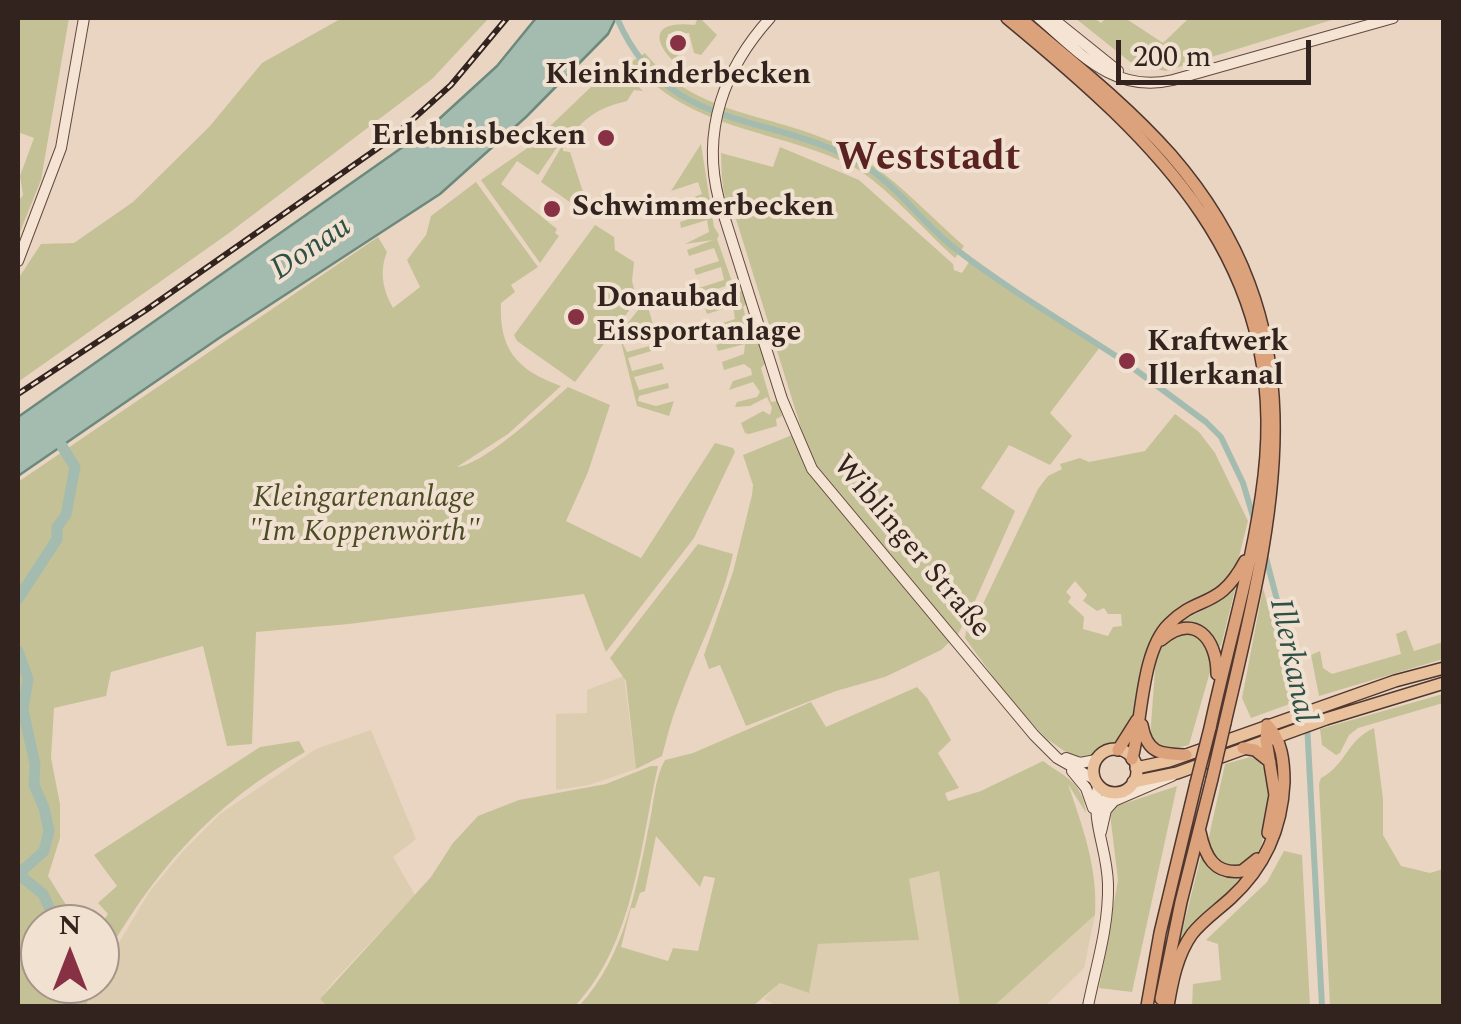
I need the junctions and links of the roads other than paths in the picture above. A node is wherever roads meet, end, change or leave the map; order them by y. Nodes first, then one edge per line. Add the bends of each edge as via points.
1 (84, 18) edge
2 (770, 18) edge
3 (1007, 18) edge
4 (1020, 18) edge
5 (1039, 18) edge
6 (1052, 18) edge
7 (1393, 18) edge
8 (1197, 72) junction
9 (32, 222) junction
10 (18, 247) edge
11 (18, 261) edge
12 (1251, 548) junction
13 (1156, 645) junction
14 (1444, 668) edge
15 (1444, 682) edge
16 (1217, 693) junction
17 (1142, 702) junction
18 (1324, 712) junction
19 (1141, 721) junction
20 (1291, 724) junction
21 (1267, 725) junction
22 (1271, 738) junction
23 (1244, 748) junction
24 (1118, 750) junction
25 (1051, 752) junction
26 (1186, 755) junction
27 (1096, 760) junction
28 (1270, 762) junction
29 (1064, 763) junction
30 (1134, 763) junction
31 (1177, 773) junction
32 (1096, 782) junction
33 (1133, 782) junction
34 (1112, 793) junction
35 (1094, 810) junction
36 (1097, 824) junction
37 (1193, 826) junction
38 (1100, 838) junction
39 (1159, 1001) edge
40 (1088, 1006) edge

1 - 9 main road via 61,148
2 - 25 main road, Wiblinger Straße via 739,55 720,101 713,162 782,400 808,462 843,510
3 - 12 highway via 1166,163 1209,221 1235,273 1266,393 1263,482
4 - 37 highway, bridge via 1170,154 1244,272 1270,352 1276,435 1271,507 1212,779
5 - 8 main road via 1121,80 1158,83
6 - 8 main road via 1131,77
7 - 8 main road
9 - 10 main road
9 - 11 main road
12 - 13 highway via 1229,587 1171,622
12 - 16 highway
13 - 16 highway via 1178,630 1205,635 1217,655
13 - 17 highway
14 - 18 main road
15 - 18 main road
16 - 37 highway, bridge
17 - 19 highway
17 - 24 highway
18 - 20 main road
19 - 26 highway via 1153,751
19 - 30 highway
20 - 21 main road
20 - 22 main road
21 - 22 highway
21 - 26 main road
22 - 23 main road
22 - 28 highway
22 - 39 highway via 1284,773 1282,808 1266,857 1198,926
23 - 28 highway
23 - 31 main road
24 - 27 main road
24 - 30 main road
25 - 27 main road via 1073,761
25 - 29 main road, Wiblinger Straße
26 - 30 main road
27 - 32 main road
28 - 37 highway via 1271,823 1250,866 1233,872 1214,864
29 - 32 main road, Wiblinger Straße
29 - 35 main road
30 - 33 main road
31 - 33 main road
31 - 38 main road via 1114,801
32 - 34 main road
32 - 35 main road
33 - 34 main road
34 - 36 main road via 1102,802
35 - 36 main road
36 - 38 main road
37 - 39 highway
38 - 40 main road via 1107,920

